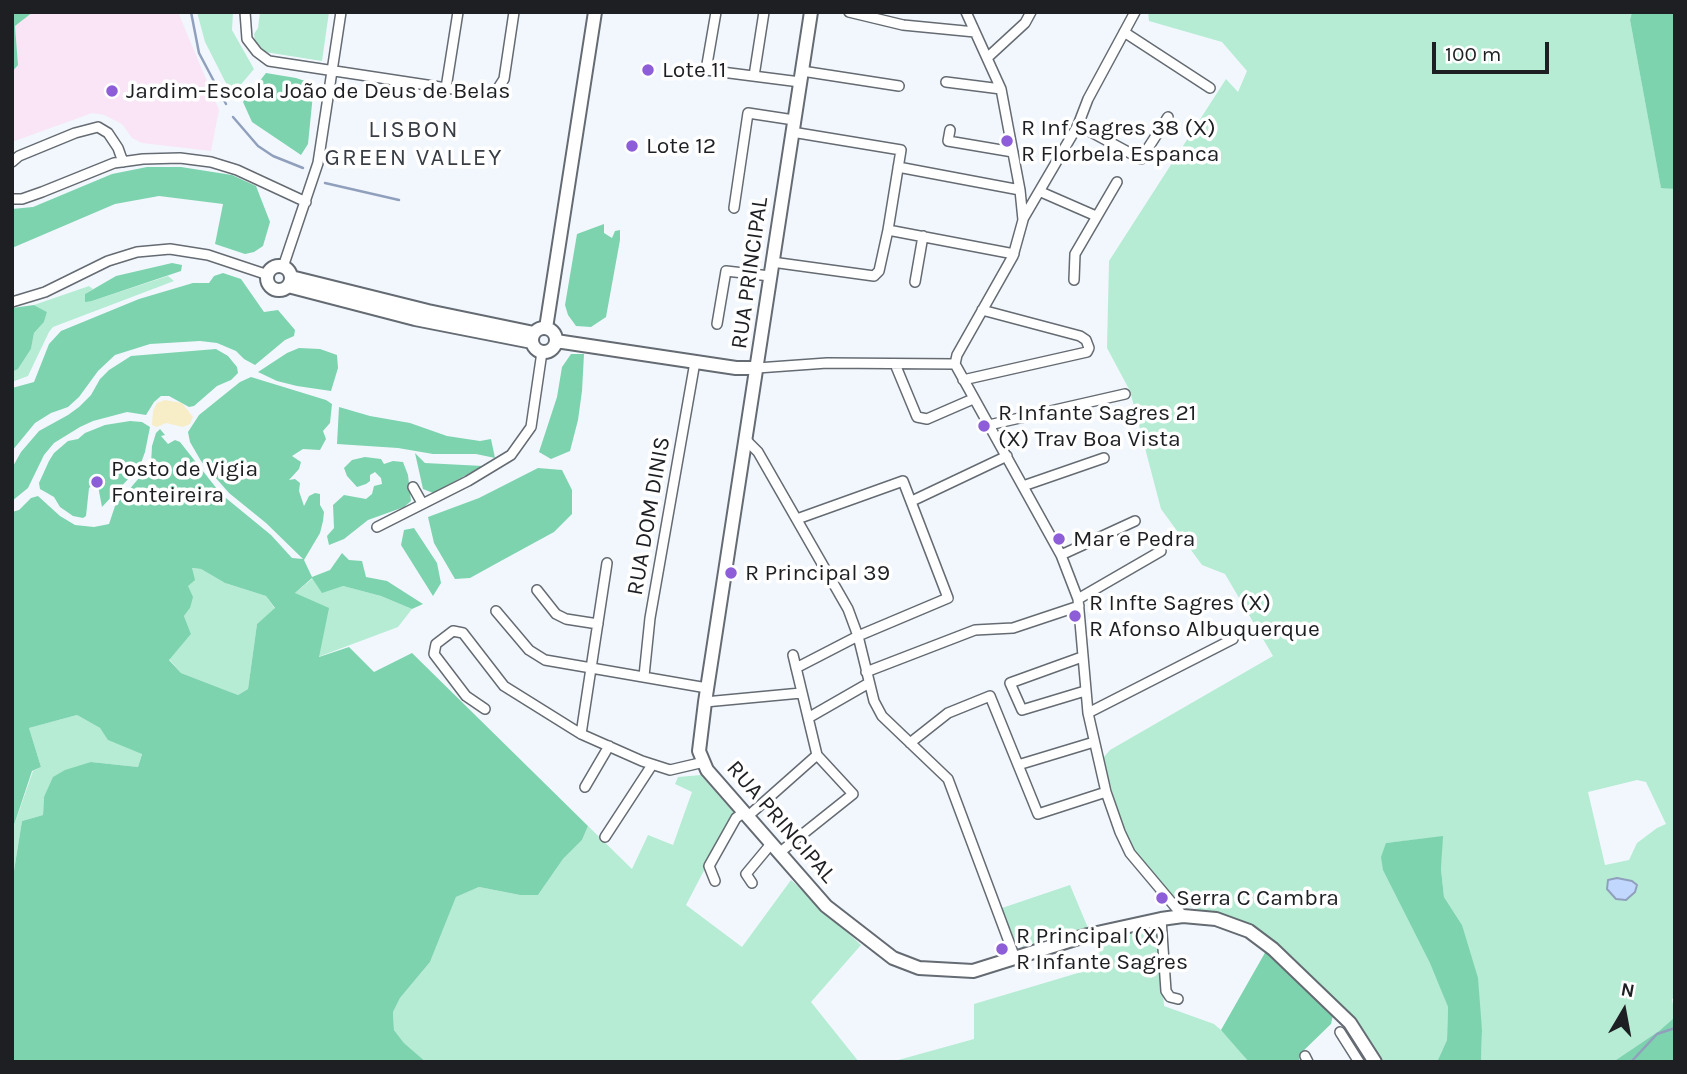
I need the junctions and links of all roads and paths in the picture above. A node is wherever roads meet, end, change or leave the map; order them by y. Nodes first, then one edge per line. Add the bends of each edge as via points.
1 (245, 12) edge
2 (341, 12) edge
3 (458, 12) edge
4 (514, 12) edge
5 (595, 12) edge
6 (716, 12) edge
7 (764, 12) edge
8 (811, 12) edge
9 (849, 12) edge
10 (966, 12) edge
11 (1031, 12) edge
12 (1135, 12) edge
13 (975, 32) junction
14 (1124, 33) junction
15 (987, 58) junction
16 (332, 72) junction
17 (754, 76) junction
18 (801, 77) junction
19 (946, 82) dead end
20 (899, 86) dead end
21 (446, 88) junction
22 (1210, 88) dead end
23 (1001, 89) junction
24 (1168, 117) dead end
25 (1079, 125) junction
26 (793, 126) junction
27 (950, 130) dead end
28 (1013, 152) junction
29 (12, 162) edge
30 (123, 162) junction
31 (898, 167) junction
32 (1117, 182) dead end
33 (1020, 190) junction
34 (1041, 192) junction
35 (12, 199) edge
36 (306, 202) junction
37 (734, 208) dead end
38 (1096, 216) junction
39 (1023, 220) junction
40 (888, 230) junction
41 (923, 236) junction
42 (1014, 254) junction
43 (772, 262) junction
44 (268, 275) junction
45 (770, 276) junction
46 (287, 277) junction
47 (1074, 280) dead end
48 (915, 282) dead end
49 (12, 302) edge
50 (982, 310) junction
51 (717, 324) dead end
52 (538, 334) junction
53 (556, 341) junction
54 (542, 352) junction
55 (695, 362) junction
56 (955, 364) junction
57 (895, 365) junction
58 (736, 368) junction
59 (757, 368) junction
60 (963, 380) junction
61 (753, 391) junction
62 (1125, 394) dead end
63 (973, 399) junction
64 (989, 425) junction
65 (745, 439) junction
66 (1007, 456) junction
67 (1104, 458) dead end
68 (1023, 486) junction
69 (413, 487) dead end
70 (912, 500) junction
71 (422, 503) junction
72 (797, 519) junction
73 (1135, 521) dead end
74 (377, 527) dead end
75 (1161, 551) dead end
76 (1061, 555) junction
77 (607, 563) dead end
78 (537, 590) dead end
79 (1078, 602) junction
80 (496, 611) dead end
81 (598, 624) junction
82 (858, 636) junction
83 (1233, 639) dead end
84 (793, 655) dead end
85 (1082, 657) junction
86 (591, 668) junction
87 (796, 668) junction
88 (866, 672) junction
89 (644, 676) junction
90 (869, 683) junction
91 (707, 688) junction
92 (1085, 691) junction
93 (801, 693) junction
94 (705, 702) junction
95 (485, 709) dead end
96 (1088, 713) junction
97 (808, 718) junction
98 (581, 734) junction
99 (1094, 742) junction
100 (910, 743) junction
101 (609, 747) junction
102 (817, 755) junction
103 (704, 762) junction
104 (652, 765) junction
105 (1018, 765) junction
106 (585, 787) dead end
107 (1106, 792) junction
108 (745, 815) junction
109 (605, 836) dead end
110 (775, 849) junction
111 (715, 881) dead end
112 (752, 883) dead end
113 (1182, 916) junction
114 (1161, 919) junction
115 (1015, 958) junction
116 (1178, 999) dead end
117 (1340, 1032) dead end
118 (1359, 1062) edge
119 (1375, 1062) edge

1 - 16 street via 247,39 269,61
2 - 16 street
3 - 21 street
4 - 21 street via 501,87 495,93
5 - 52 street
6 - 17 street via 706,70
7 - 17 street
8 - 18 street, RUA PRINCIPAL
9 - 13 street via 903,25
10 - 13 street
11 - 15 street
12 - 14 street
13 - 15 street
14 - 22 street
14 - 25 street
15 - 23 street
16 - 21 street
16 - 36 street via 318,163
17 - 18 street
18 - 20 street
18 - 26 street, RUA PRINCIPAL
19 - 23 street
23 - 28 street
24 - 25 street via 1141,159
25 - 34 street
26 - 31 street via 901,150
26 - 37 street via 748,113
26 - 43 street, RUA PRINCIPAL
27 - 28 street via 948,141
28 - 33 street
29 - 30 street via 98,127 108,133
30 - 35 street
30 - 36 street via 180,158 211,162
31 - 33 street
31 - 40 street
32 - 38 street
33 - 39 street
34 - 38 street
34 - 39 street
36 - 46 street
38 - 47 street via 1075,254
39 - 42 street
40 - 41 street
40 - 43 street via 874,276
41 - 42 street
41 - 48 street
42 - 50 street
43 - 45 street, RUA PRINCIPAL
44 - 46 street via 274,268
44 - 46 street via 268,284 280,290
44 - 49 street via 208,255 170,249 137,252
45 - 51 street via 726,271
45 - 59 street, RUA PRINCIPAL
46 - 52 street
50 - 56 street
50 - 60 street via 1080,336 1089,348
52 - 53 street via 554,333
52 - 54 street
53 - 54 street via 551,350
53 - 55 street
54 - 71 street via 531,427 511,455
55 - 58 street
55 - 89 street, RUA DOM DINIS
56 - 57 street
56 - 60 street
57 - 59 street
57 - 63 street via 917,416 926,419
58 - 59 street
58 - 61 street
59 - 61 street, RUA PRINCIPAL
60 - 63 street
61 - 65 street, RUA PRINCIPAL
62 - 64 street
63 - 64 street
64 - 66 street
65 - 72 street via 758,452
65 - 91 street, RUA PRINCIPAL
66 - 68 street
66 - 70 street
67 - 68 street
68 - 76 street
69 - 71 street
70 - 72 street via 903,481
70 - 82 street via 948,598
71 - 74 street
72 - 82 street via 848,609
73 - 76 street
75 - 79 street
76 - 79 street
77 - 81 street
78 - 81 street via 556,614
79 - 85 street
79 - 88 street via 1013,628 975,630
80 - 86 street via 529,650 545,660
81 - 86 street
82 - 87 street
82 - 88 street
83 - 96 street
84 - 87 street
85 - 92 street
85 - 92 street via 1010,683 1022,710
86 - 89 street
86 - 98 street
87 - 93 street
88 - 90 street
89 - 91 street
90 - 97 street
90 - 100 street via 882,716
91 - 94 street, RUA PRINCIPAL
92 - 96 street
93 - 94 street
93 - 97 street
94 - 103 street, RUA PRINCIPAL via 699,751
95 - 98 street via 466,696 434,654 436,644 453,632 463,633 504,686
96 - 99 street
97 - 102 street
98 - 101 street
99 - 105 street
99 - 107 street
100 - 105 street via 948,713 990,696
100 - 115 street via 948,779
101 - 104 street
101 - 106 street
102 - 108 street
102 - 110 street via 853,793
103 - 104 street via 670,770
103 - 108 street, RUA PRINCIPAL
104 - 109 street
105 - 107 street via 1038,814
107 - 113 street via 1130,853
108 - 110 street, RUA PRINCIPAL
108 - 111 street via 736,818 709,866
110 - 112 street via 747,874
110 - 115 street, RUA PRINCIPAL via 826,906 893,958 919,968 973,971
113 - 114 street, RUA PRINCIPAL
113 - 119 street, RUA PRINCIPAL via 1216,919 1261,939 1350,1023
114 - 115 street, RUA PRINCIPAL
114 - 116 street via 1167,991
117 - 118 street

